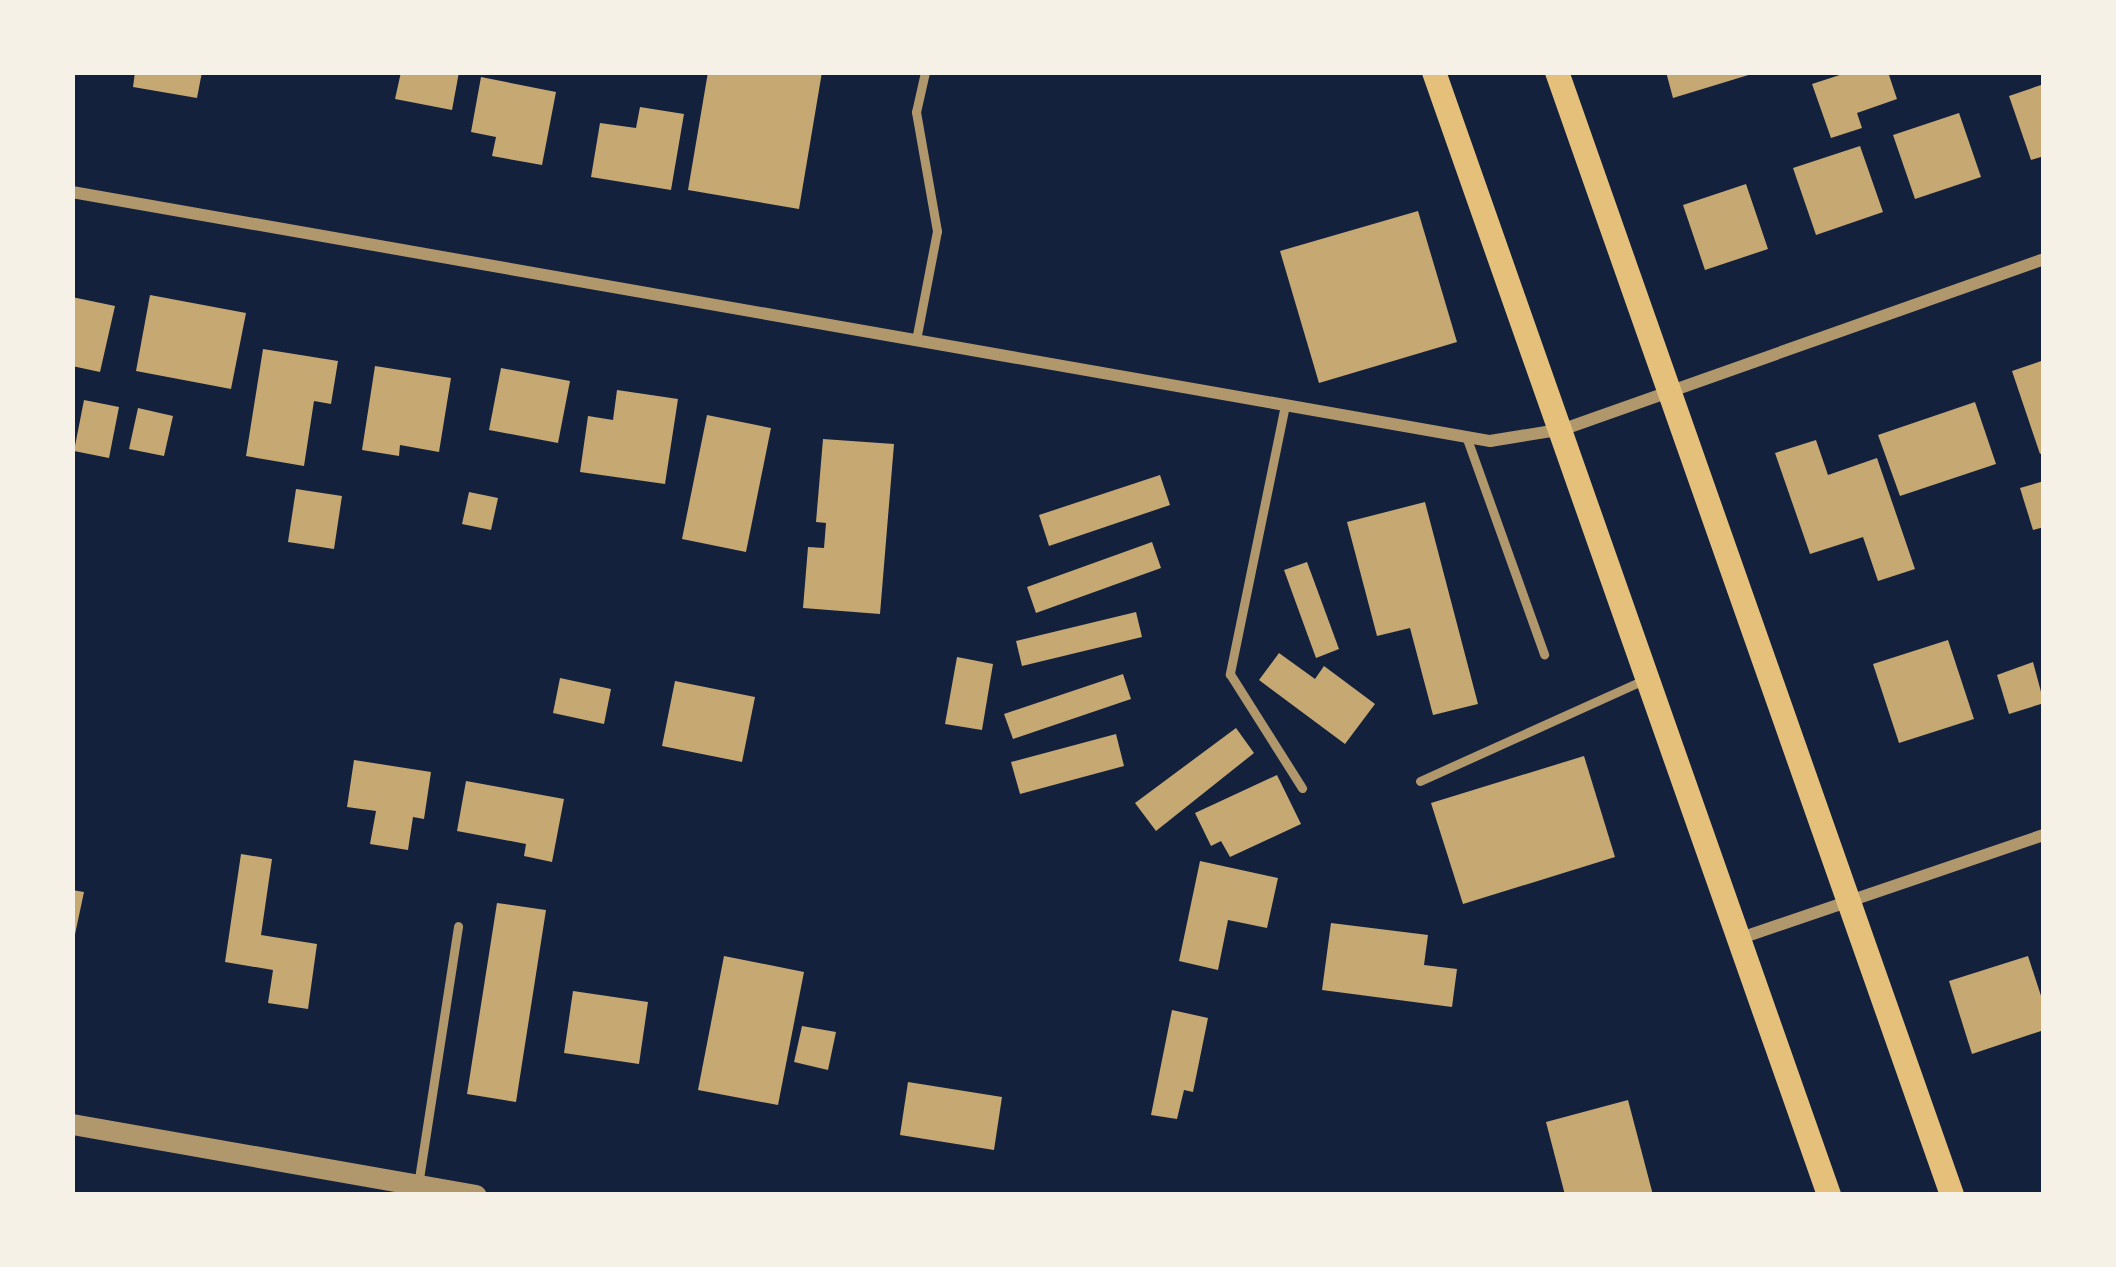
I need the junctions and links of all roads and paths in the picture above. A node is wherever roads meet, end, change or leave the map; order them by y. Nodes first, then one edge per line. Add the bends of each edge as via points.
1 (925, 72) edge
2 (1434, 72) edge
3 (1557, 72) edge
4 (72, 192) edge
5 (2044, 259) edge
6 (916, 340) junction
7 (1671, 388) junction
8 (1286, 404) junction
9 (1564, 429) junction
10 (1466, 436) junction
11 (1544, 654) dead end
12 (1649, 679) junction
13 (1420, 781) dead end
14 (1302, 788) dead end
15 (2044, 835) edge
16 (1850, 898) junction
17 (458, 926) dead end
18 (1738, 939) junction
19 (72, 1124) edge
20 (418, 1185) junction
21 (476, 1195) edge
22 (1829, 1195) edge
23 (1952, 1195) edge

1 - 6 lane via 916,112 937,231
2 - 9 main road
3 - 7 main road
4 - 6 street
5 - 7 street
6 - 8 street
7 - 9 street
7 - 16 main road
8 - 10 street
8 - 14 lane via 1230,674
9 - 10 street via 1490,441
9 - 12 main road
10 - 11 lane
12 - 13 lane
12 - 18 main road
15 - 16 street
16 - 18 street
16 - 23 main road
17 - 20 lane
18 - 22 main road
19 - 20 street
20 - 21 street

